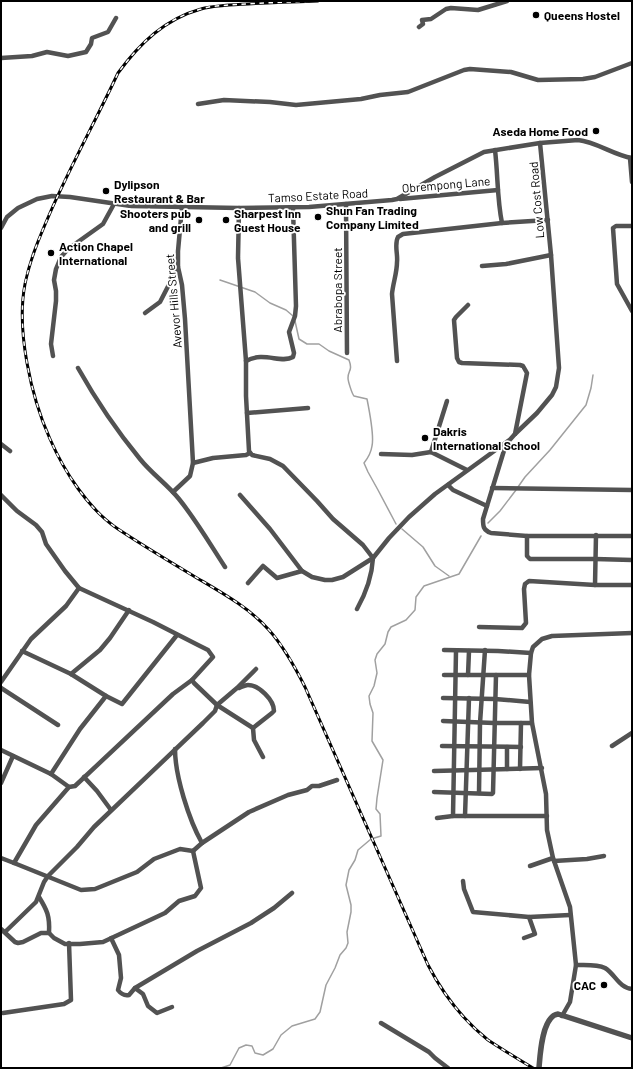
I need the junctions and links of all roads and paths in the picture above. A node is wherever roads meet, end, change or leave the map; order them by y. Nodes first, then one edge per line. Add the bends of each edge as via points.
1 (507, 1) edge
2 (116, 18) dead end
3 (419, 27) dead end
4 (1, 58) edge
5 (632, 62) edge
6 (198, 104) dead end
7 (540, 143) junction
8 (496, 150) junction
9 (631, 158) edge
10 (632, 182) edge
11 (498, 190) junction
12 (397, 199) junction
13 (114, 204) junction
14 (346, 204) junction
15 (182, 207) junction
16 (239, 208) junction
17 (293, 208) junction
18 (7, 217) junction
19 (1, 218) edge
20 (548, 220) junction
21 (502, 223) junction
22 (632, 226) edge
23 (1, 228) edge
24 (551, 255) junction
25 (178, 266) junction
26 (482, 266) dead end
27 (468, 305) dead end
28 (632, 311) edge
29 (145, 313) dead end
30 (347, 353) dead end
31 (53, 356) dead end
32 (246, 361) junction
33 (397, 361) dead end
34 (78, 368) dead end
35 (447, 401) dead end
36 (308, 408) dead end
37 (247, 413) junction
38 (515, 434) junction
39 (511, 438) junction
40 (1, 444) edge
41 (10, 451) dead end
42 (432, 452) junction
43 (250, 454) junction
44 (381, 454) dead end
45 (193, 463) junction
46 (468, 470) junction
47 (448, 485) junction
48 (492, 488) junction
49 (632, 490) edge
50 (173, 492) junction
51 (1, 495) edge
52 (240, 495) dead end
53 (487, 506) junction
54 (596, 535) junction
55 (527, 536) junction
56 (632, 536) edge
57 (373, 558) junction
58 (595, 559) junction
59 (632, 560) edge
60 (225, 567) dead end
61 (302, 571) junction
62 (248, 583) dead end
63 (595, 585) junction
64 (632, 585) edge
65 (79, 588) junction
66 (357, 609) dead end
67 (129, 610) junction
68 (479, 627) dead end
69 (632, 633) edge
70 (177, 635) junction
71 (444, 650) dead end
72 (485, 650) junction
73 (22, 651) junction
74 (456, 651) junction
75 (469, 651) junction
76 (531, 653) junction
77 (256, 669) dead end
78 (71, 674) junction
79 (444, 675) dead end
80 (456, 675) junction
81 (468, 675) junction
82 (483, 675) junction
83 (496, 675) junction
84 (529, 675) junction
85 (192, 680) junction
86 (1, 682) edge
87 (1, 688) edge
88 (237, 688) junction
89 (106, 696) junction
90 (443, 698) dead end
91 (455, 698) junction
92 (469, 698) junction
93 (482, 699) junction
94 (495, 699) junction
95 (530, 702) junction
96 (217, 705) junction
97 (443, 722) dead end
98 (455, 722) junction
99 (468, 722) junction
100 (480, 723) junction
101 (494, 723) junction
102 (521, 723) junction
103 (532, 723) junction
104 (58, 725) dead end
105 (253, 728) junction
106 (632, 733) edge
107 (442, 746) dead end
108 (454, 746) junction
109 (467, 746) junction
110 (521, 746) junction
111 (612, 746) dead end
112 (480, 747) junction
113 (494, 747) junction
114 (507, 747) junction
115 (175, 749) junction
116 (1, 750) edge
117 (13, 756) junction
118 (263, 757) dead end
119 (542, 768) junction
120 (508, 769) junction
121 (520, 769) junction
122 (466, 770) junction
123 (480, 770) junction
124 (494, 770) junction
125 (434, 771) dead end
126 (453, 771) junction
127 (50, 774) junction
128 (84, 778) junction
129 (337, 780) dead end
130 (1, 783) edge
131 (69, 787) junction
132 (434, 792) dead end
133 (453, 793) junction
134 (479, 793) junction
135 (466, 794) junction
136 (111, 810) junction
137 (453, 816) junction
138 (465, 816) junction
139 (547, 816) junction
140 (437, 818) dead end
141 (202, 843) junction
142 (193, 851) junction
143 (604, 856) dead end
144 (1, 858) edge
145 (554, 860) junction
146 (14, 863) junction
147 (530, 866) dead end
148 (48, 876) junction
149 (463, 881) dead end
150 (292, 893) dead end
151 (39, 897) junction
152 (570, 915) junction
153 (529, 917) junction
154 (3, 930) edge
155 (49, 932) junction
156 (111, 938) junction
157 (524, 938) dead end
158 (69, 944) junction
159 (576, 965) junction
160 (135, 988) junction
161 (632, 989) edge
162 (172, 1007) dead end
163 (3, 1014) dead end
164 (562, 1016) junction
165 (381, 1022) dead end
166 (632, 1038) edge
167 (448, 1068) edge
168 (540, 1068) edge

1 - 3 street via 478,10 446,9 431,19 422,20 423,24
2 - 4 street via 108,32 92,38 86,52 68,56 47,52 32,56
5 - 6 street via 589,78 538,80 511,72 470,69 408,92 361,99 296,105 224,100
7 - 8 street, Tamso Estate Road
7 - 9 street, Tamso Estate Road via 583,140
7 - 20 street, Low Cost Road
8 - 11 street
8 - 12 street, Tamso Estate Road via 474,156
9 - 10 street
11 - 12 street, Obrempong Lane
11 - 21 street
12 - 14 street, Tamso Estate Road
13 - 15 street, Tamso Estate Road
13 - 18 street, Tamso Estate Road via 52,196 24,205
13 - 31 street via 103,224 68,249 56,269 56,301 51,344
14 - 17 street, Tamso Estate Road
14 - 30 street, Abrabopa Street
15 - 16 street, Tamso Estate Road
15 - 25 street, Avevor Hills Street
16 - 17 street, Tamso Estate Road
16 - 32 street via 238,258
17 - 32 street via 296,306 289,332 293,357 290,359 262,356
18 - 19 street
18 - 23 street, Tamso Estate Road
20 - 21 street
20 - 24 street, Low Cost Road
21 - 33 street via 403,234 397,238 398,263 392,294
22 - 28 street via 613,228 617,284
24 - 26 street
24 - 38 street, Low Cost Road via 558,378 552,395
25 - 29 street via 160,302
25 - 45 street, Avevor Hills Street via 182,285
27 - 38 street via 454,320 459,362 520,365 527,373
32 - 37 street
34 - 50 street via 97,401 141,460
35 - 42 street
36 - 37 street
37 - 43 street
38 - 39 street, Low Cost Road
39 - 46 street
39 - 48 street via 504,449
40 - 41 street
42 - 44 street via 419,455
42 - 46 street
43 - 45 street
43 - 57 street via 270,459 283,466
45 - 50 street via 190,476
46 - 47 street
47 - 53 street via 453,490
47 - 57 street via 409,516
48 - 49 street
48 - 53 street
50 - 60 street
51 - 65 street via 42,532 46,544
52 - 61 street
53 - 55 street via 483,525 486,531
54 - 55 street
54 - 56 street
54 - 58 street
55 - 58 street via 527,556 530,559
57 - 61 street via 343,577 332,580 312,577
57 - 66 street via 369,581
58 - 59 street
58 - 63 street
61 - 62 street via 277,578 263,566
63 - 64 street
63 - 68 street via 529,581 524,589 526,622 522,628
65 - 67 street
65 - 73 street via 66,606
67 - 70 street
67 - 78 street via 100,650
69 - 76 street via 552,636 542,639 533,647
70 - 85 street via 208,650 213,657
70 - 89 street via 124,703 120,704
71 - 74 street
72 - 75 street
72 - 76 street
72 - 82 street
73 - 78 street
73 - 86 street
74 - 75 street
74 - 80 street
75 - 81 street
76 - 84 street
77 - 88 street
78 - 89 street
79 - 80 street
80 - 81 street
80 - 91 street
81 - 82 street
82 - 83 street
82 - 93 street
83 - 84 street
83 - 94 street
84 - 95 street
85 - 96 street
85 - 128 street via 173,694
87 - 104 street
88 - 96 street
88 - 105 street via 252,686 264,693 274,706 272,713
89 - 127 street
90 - 91 street
91 - 92 street
91 - 98 street
92 - 93 street
92 - 99 street
93 - 94 street
93 - 100 street
94 - 95 street
94 - 101 street
95 - 103 street
96 - 105 street
96 - 115 street via 215,711
97 - 98 street
98 - 99 street
98 - 108 street
99 - 100 street
99 - 109 street
100 - 101 street
100 - 112 street
101 - 102 street
101 - 113 street
102 - 103 street
102 - 110 street
103 - 119 street
105 - 118 street via 254,740
106 - 111 street
107 - 108 street
108 - 109 street
108 - 126 street
109 - 112 street
109 - 122 street
110 - 114 street
110 - 121 street
112 - 113 street
112 - 123 street
113 - 114 street
113 - 124 street
114 - 120 street
115 - 136 street
115 - 141 street via 186,803
116 - 117 street
117 - 127 street
117 - 130 street
119 - 121 street
119 - 139 street
120 - 121 street
120 - 124 street
122 - 123 street
122 - 126 street
122 - 135 street
123 - 124 street
123 - 134 street
124 - 134 street via 493,793
125 - 126 street
126 - 133 street
127 - 131 street
128 - 131 street via 75,786
128 - 136 street
129 - 141 street via 312,786 249,812
131 - 146 street via 36,825
132 - 133 street
133 - 135 street
133 - 137 street
134 - 135 street
135 - 138 street
136 - 148 street
137 - 138 street
137 - 140 street
138 - 139 street
139 - 145 street via 547,830
141 - 142 street
142 - 148 street via 180,849 154,859 137,872 95,889 81,890
142 - 156 street via 201,888 195,896 179,901 165,913
143 - 145 street
144 - 146 street
145 - 147 street
145 - 152 street via 570,907
146 - 148 street
148 - 151 street
149 - 153 street via 473,912
150 - 160 street via 251,923
151 - 154 street via 33,906
151 - 155 street via 50,920
152 - 153 street
152 - 159 street
153 - 157 street via 535,934
154 - 155 street via 18,944
155 - 158 street via 54,938
156 - 158 street via 103,942
156 - 160 street via 119,956 121,978 118,990 129,995
158 - 163 street via 72,1000 64,1004
159 - 161 street via 604,968 622,986
159 - 164 street via 570,1002
160 - 162 street via 143,994 154,1012
164 - 166 street
164 - 168 street via 554,1014 550,1017 542,1042
165 - 167 street via 429,1052

